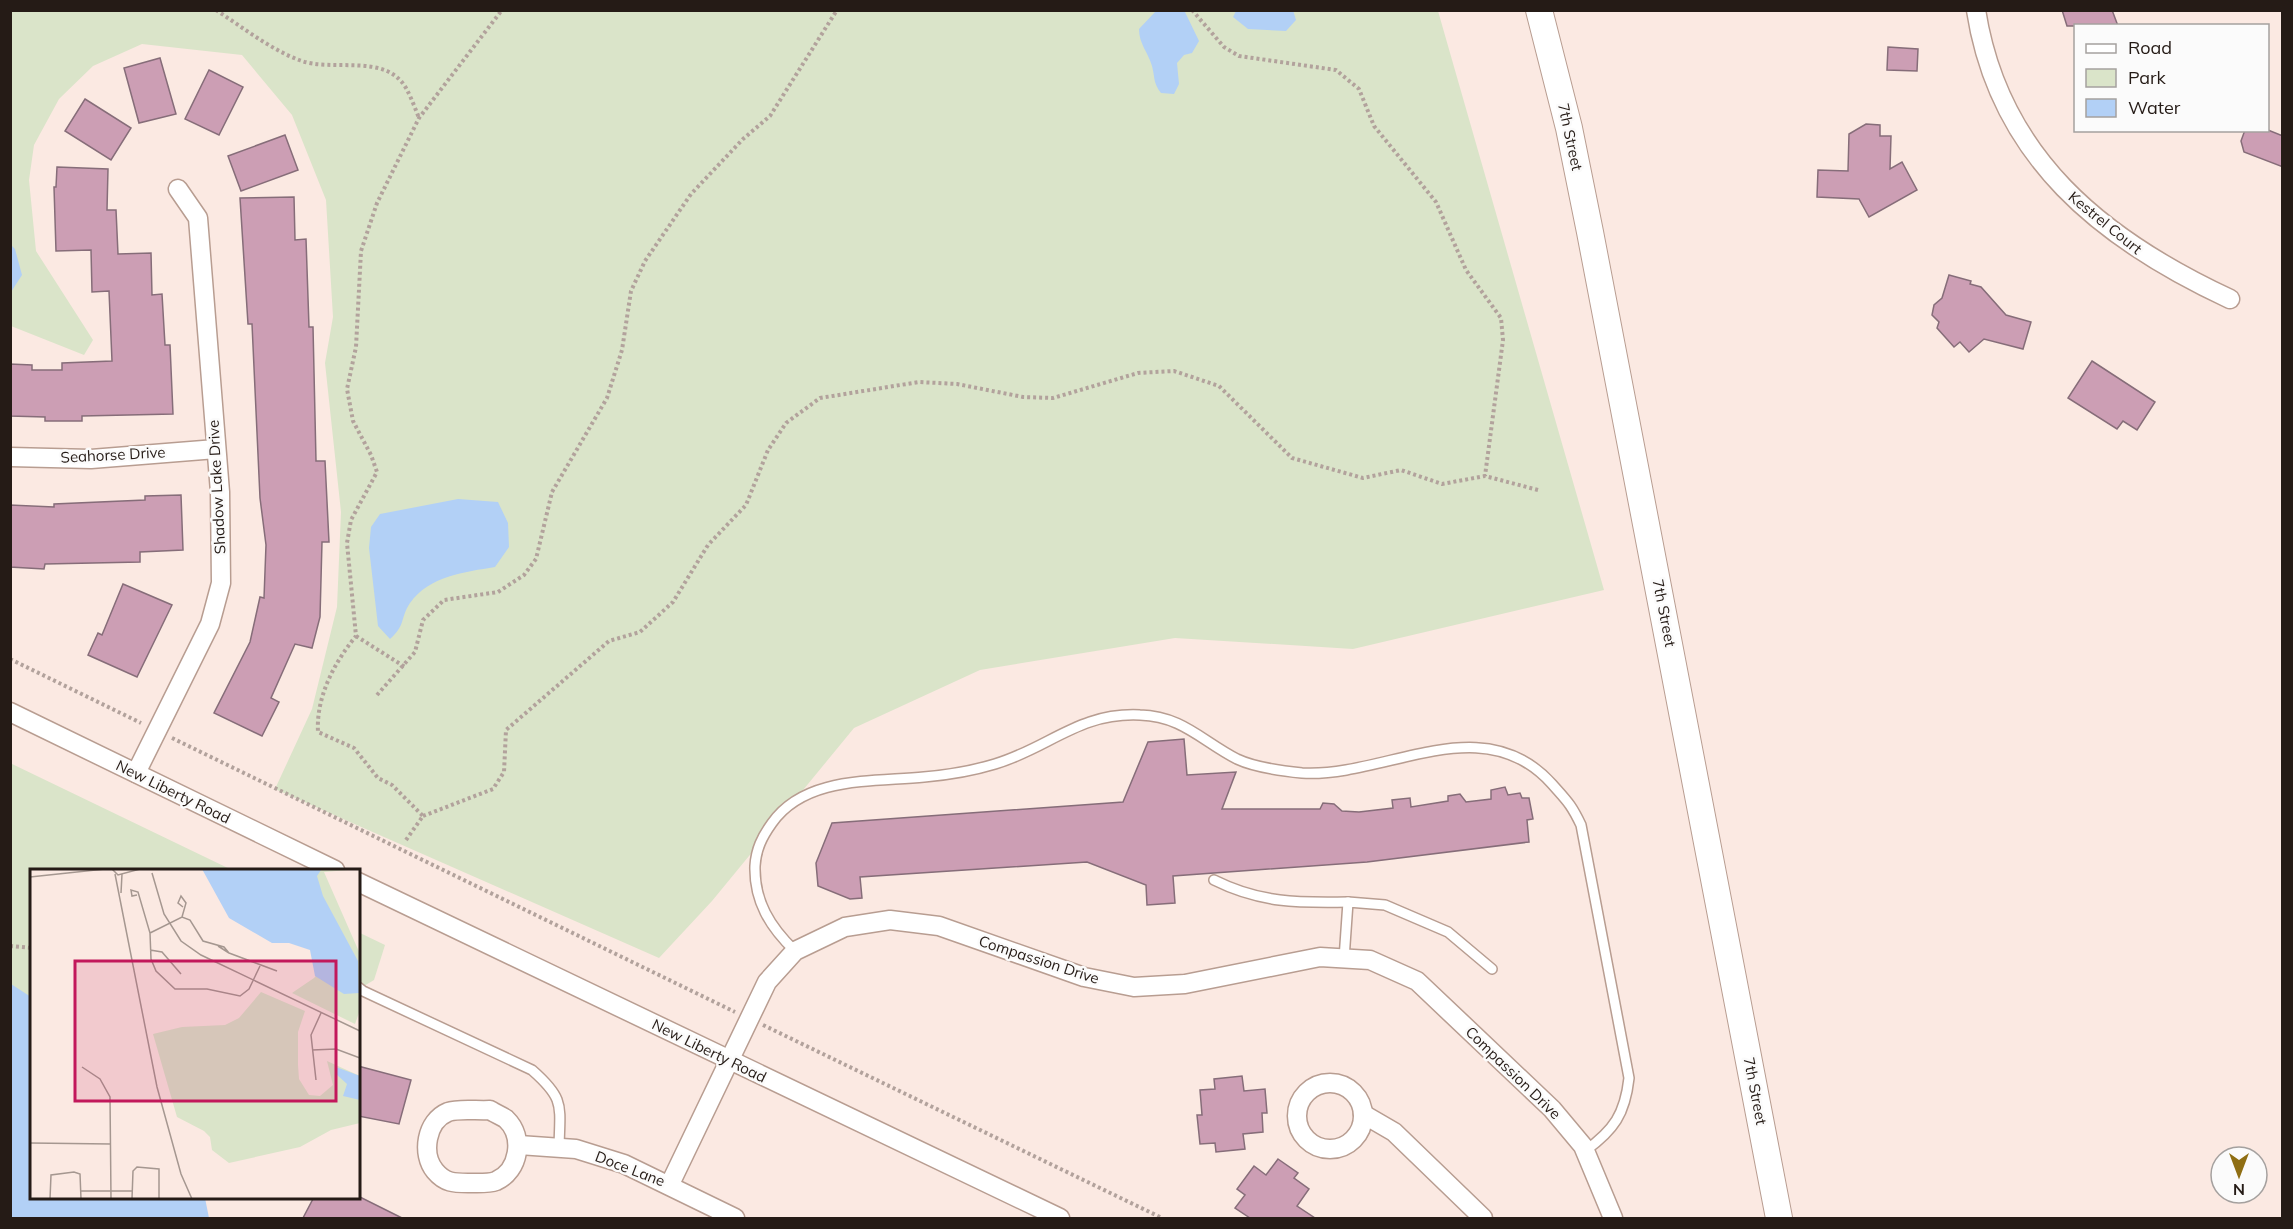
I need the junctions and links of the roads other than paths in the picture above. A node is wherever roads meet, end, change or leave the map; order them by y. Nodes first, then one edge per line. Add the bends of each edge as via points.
1 (1539, 10) edge
2 (1976, 10) edge
3 (178, 189) dead end
4 (2230, 299) dead end
5 (216, 449) junction
6 (10, 457) edge
7 (10, 712) edge
8 (136, 773) junction
9 (333, 869) edge
10 (1214, 880) dead end
11 (360, 883) edge
12 (1348, 902) junction
13 (795, 951) junction
14 (1344, 959) junction
15 (1492, 969) dead end
16 (360, 989) edge
17 (729, 1060) junction
18 (1364, 1114) dead end
19 (519, 1145) junction
20 (560, 1148) junction
21 (1585, 1151) junction
22 (670, 1184) junction
23 (735, 1218) edge
24 (1060, 1218) edge
25 (1483, 1218) edge
26 (1613, 1218) edge
27 (1779, 1218) edge

1 - 27 street, 7th Street via 1590,232
2 - 4 street, Kestrel Court via 1988,64 2004,102 2026,139 2071,197 2147,256
3 - 5 street, Shadow Lake Drive via 198,218
5 - 6 street, Seahorse Drive via 91,459
5 - 8 street, Shadow Lake Drive via 221,583 210,624
7 - 8 street, New Liberty Road
8 - 9 street, New Liberty Road
10 - 12 lane via 1259,899
11 - 17 street, New Liberty Road
12 - 14 lane
12 - 15 lane via 1385,905 1448,932
13 - 14 street, Compassion Drive via 845,927 890,920 939,926 1084,977 1134,987 1185,984 1320,957
13 - 17 street, Compassion Drive via 767,982
13 - 21 lane via 772,928 764,913 755,859 765,833 779,813 792,802 824,788 975,770 1018,755 1079,724 1109,716 1142,715 1180,723 1240,761 1291,772 1346,770 1462,747 1496,748 1532,764 1544,774 1570,802 1581,825 1629,1078 1621,1115
14 - 21 street, Compassion Drive via 1370,960 1417,981 1552,1109
16 - 20 lane via 532,1070 553,1089 560,1110
17 - 22 street, Compassion Drive
17 - 24 street, New Liberty Road
18 - 25 street via 1394,1132
19 - 19 street via 507,1120 490,1110 449,1112 436,1120 428,1137 428,1154 432,1167 451,1183 493,1182 504,1177 516,1161
19 - 20 street, Doce Lane
20 - 22 street, Doce Lane via 624,1164
21 - 26 street, Compassion Drive
22 - 23 street, Doce Lane

